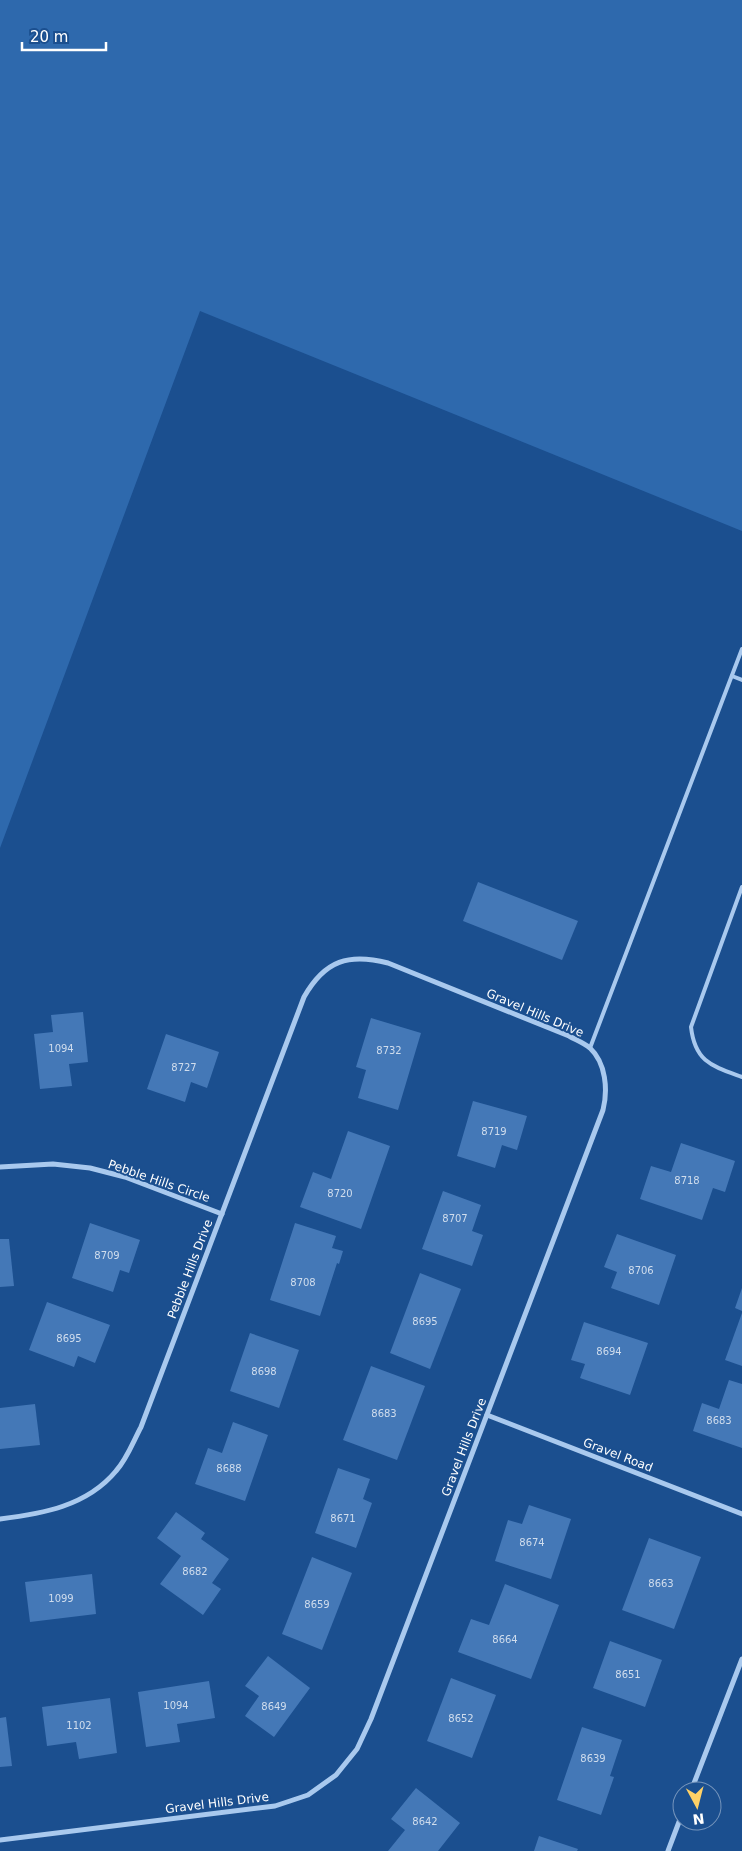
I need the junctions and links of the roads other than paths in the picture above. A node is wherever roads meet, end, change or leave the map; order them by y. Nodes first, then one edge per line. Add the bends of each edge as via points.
1 (742, 649) edge
2 (732, 676) junction
3 (742, 680) edge
4 (742, 887) edge
5 (339, 962) joint
6 (590, 1048) junction
7 (742, 1078) edge
8 (0, 1168) edge
9 (222, 1214) junction
10 (487, 1415) junction
11 (742, 1514) edge
12 (0, 1519) edge
13 (742, 1659) edge
14 (695, 1781) edge
15 (676, 1831) edge
16 (0, 1840) edge
17 (668, 1851) edge

1 - 2 lane
2 - 3 lane
2 - 6 lane
4 - 7 lane via 690,1027 692,1042 707,1062
5 - 6 street, Gravel Hills Drive via 355,958 388,963 570,1036
5 - 9 street, Pebble Hills Drive via 324,970 304,997
6 - 10 street, Gravel Hills Drive via 600,1063 606,1081 606,1096
8 - 9 street, Pebble Hills Circle via 53,1164 90,1168
9 - 12 street, Pebble Hills Drive via 141,1427 116,1472 94,1492 66,1506 34,1515
10 - 11 street, Gravel Road
10 - 16 street, Gravel Hills Drive via 371,1719 357,1749 336,1775 308,1795 275,1806
13 - 14 street
15 - 17 street

